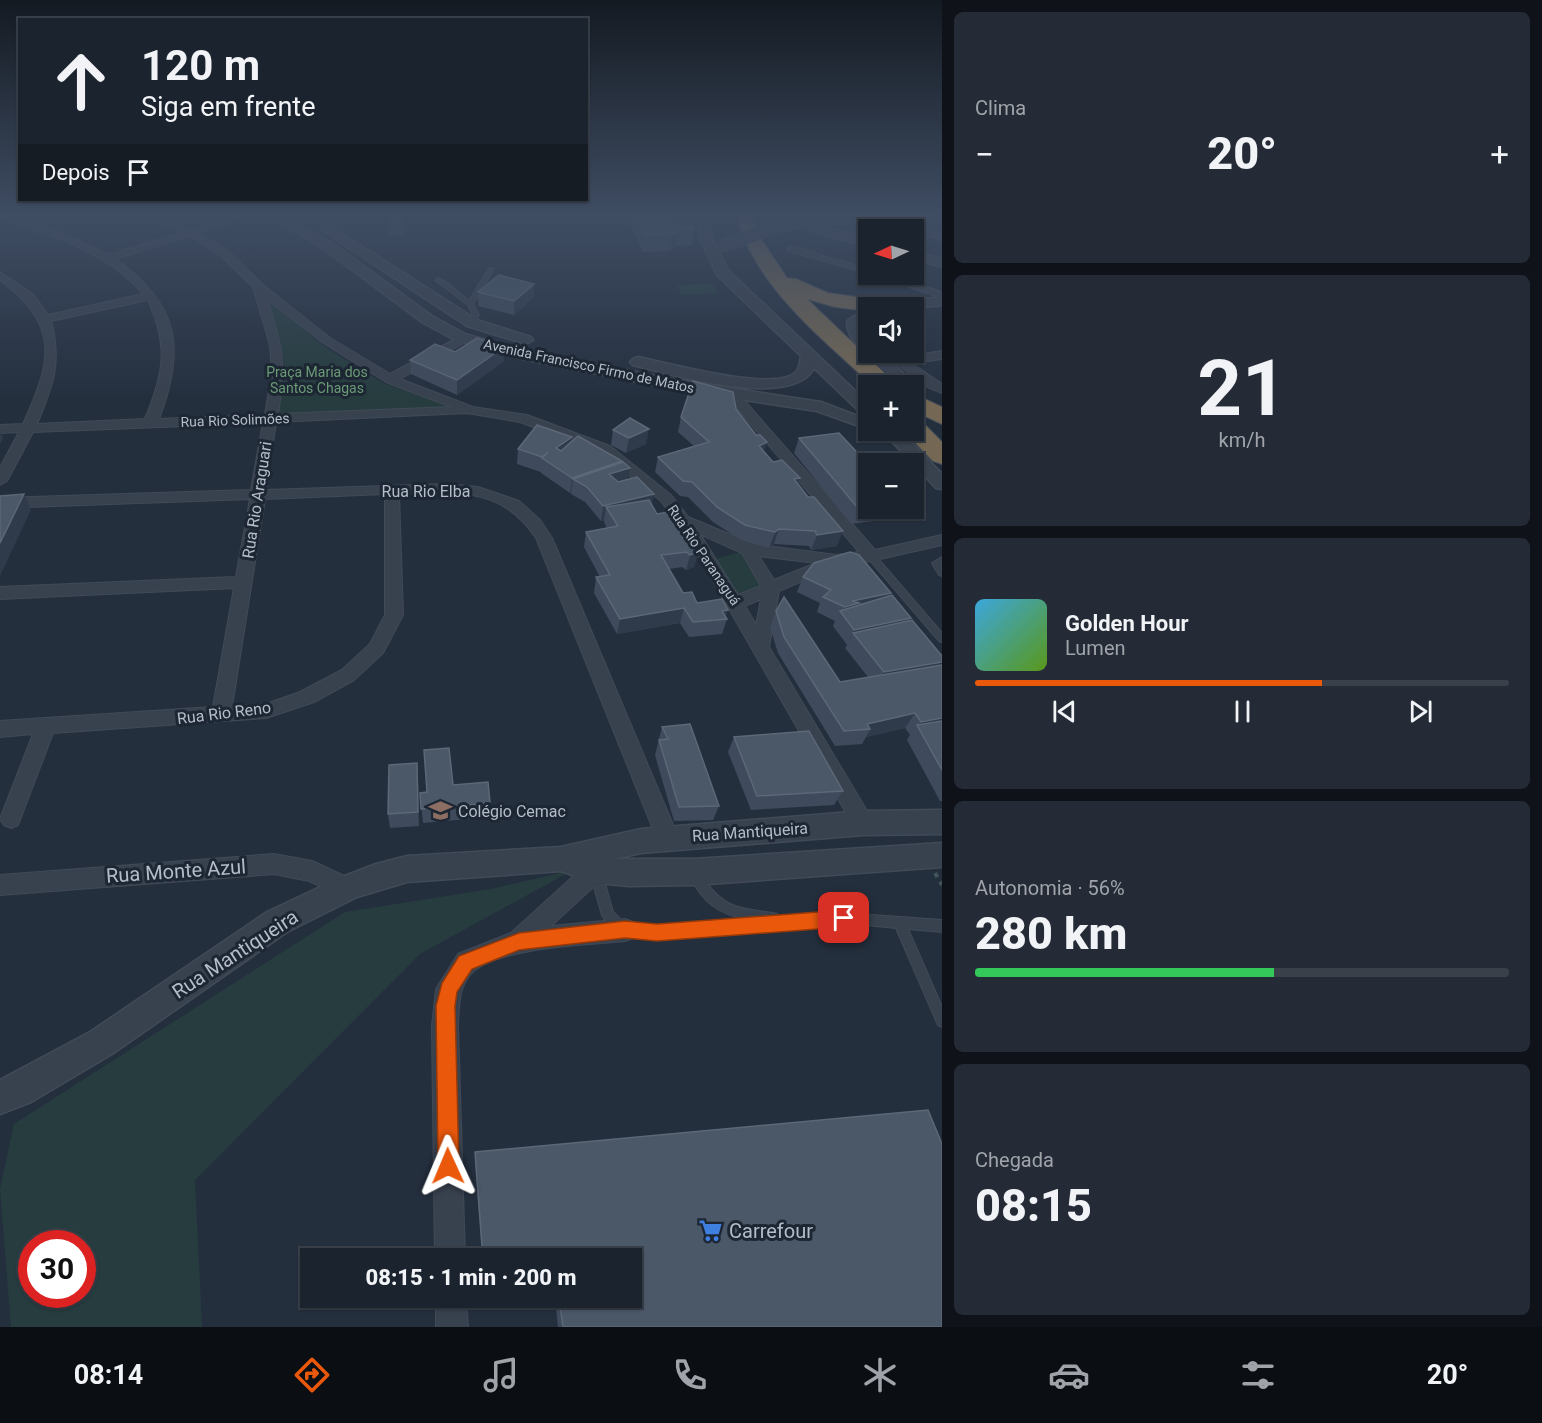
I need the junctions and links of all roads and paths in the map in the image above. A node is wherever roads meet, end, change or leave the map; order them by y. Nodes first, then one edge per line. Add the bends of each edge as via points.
1 (3, 276) edge
2 (133, 276) edge
3 (248, 276) edge
4 (369, 276) edge
5 (400, 276) edge
6 (487, 276) edge
7 (726, 276) edge
8 (760, 276) edge
9 (777, 276) edge
10 (781, 276) edge
11 (438, 280) dead end
12 (911, 285) edge
13 (258, 286) junction
14 (942, 295) edge
15 (150, 296) junction
16 (942, 301) edge
17 (924, 303) edge
18 (470, 304) junction
19 (858, 304) edge
20 (46, 319) junction
21 (858, 321) edge
22 (472, 323) junction
23 (858, 337) edge
24 (465, 338) junction
25 (842, 343) junction
26 (809, 352) junction
27 (596, 354) dead end
28 (942, 355) edge
29 (924, 356) edge
30 (623, 359) dead end
31 (645, 363) junction
32 (883, 363) edge
33 (902, 363) edge
34 (601, 370) junction
35 (858, 375) edge
36 (875, 375) edge
37 (881, 375) edge
38 (896, 375) edge
39 (390, 379) junction
40 (942, 390) edge
41 (732, 394) junction
42 (924, 400) edge
43 (858, 401) edge
44 (924, 407) edge
45 (470, 410) junction
46 (942, 417) edge
47 (269, 419) junction
48 (924, 420) edge
49 (858, 422) edge
50 (151, 423) junction
51 (27, 428) junction
52 (0, 429) edge
53 (942, 437) edge
54 (912, 441) edge
55 (916, 441) edge
56 (942, 456) edge
57 (0, 481) edge
58 (942, 484) edge
59 (392, 490) junction
60 (259, 496) junction
61 (0, 503) edge
62 (682, 521) junction
63 (942, 540) edge
64 (701, 546) junction
65 (747, 548) junction
66 (871, 556) junction
67 (837, 560) junction
68 (942, 560) edge
69 (942, 573) edge
70 (243, 582) junction
71 (771, 589) junction
72 (0, 593) edge
73 (736, 603) junction
74 (942, 639) edge
75 (761, 646) junction
76 (221, 716) junction
77 (46, 726) junction
78 (0, 729) edge
79 (11, 819) dead end
80 (942, 822) edge
81 (862, 823) junction
82 (668, 838) junction
83 (610, 846) junction
84 (942, 855) edge
85 (561, 859) junction
86 (596, 870) junction
87 (694, 872) junction
88 (0, 885) edge
89 (346, 888) junction
90 (790, 921) junction
91 (899, 922) junction
92 (942, 926) edge
93 (625, 930) junction
94 (519, 941) junction
95 (942, 1022) edge
96 (0, 1097) edge
97 (450, 1248) edge
98 (451, 1308) edge
99 (452, 1327) edge

1 - 20 street via 34,301
2 - 15 street
3 - 13 street, Rua Rio Paranaguá
4 - 24 street, Avenida Francisco Firmo de Matos via 427,319
5 - 22 street, Avenida Francisco Firmo de Matos
6 - 18 lane
7 - 26 street
8 - 35 highway via 778,299
9 - 25 highway via 793,297
10 - 19 highway via 799,290
11 - 18 lane
12 - 14 street
13 - 39 street, Rua Rio Paranaguá via 326,340
13 - 47 street, Rua Rio Araguari via 276,345 278,373
15 - 20 street
15 - 50 street via 162,313 169,358
16 - 17 street
18 - 22 lane via 476,315
20 - 51 street via 54,354
21 - 23 street via 853,323
22 - 27 street, Avenida Francisco Firmo de Matos
24 - 34 street, Avenida Francisco Firmo de Matos via 523,355
24 - 39 street
25 - 36 highway
25 - 37 highway
26 - 31 street, Avenida Francisco Firmo de Matos via 808,367 797,379 766,385
26 - 43 street
28 - 29 street
30 - 31 street, Avenida Francisco Firmo de Matos
31 - 34 street via 650,370 647,373
32 - 38 street
33 - 40 street
34 - 41 street, Avenida Francisco Firmo de Matos
39 - 45 street, Rua Rio Paranaguá
41 - 49 street, Avenida Francisco Firmo de Matos via 821,407
41 - 66 street
42 - 46 street
44 - 46 highway
45 - 47 street, Rua Rio Solimões
45 - 62 street, Rua Rio Paranaguá via 522,418 605,449 666,498
47 - 50 street, Rua Rio Solimões
47 - 60 street, Rua Rio Araguari
48 - 53 highway
50 - 51 street, Rua Rio Solimões
51 - 52 street, Rua Rio Solimões
51 - 57 street
54 - 58 street
55 - 56 highway
59 - 60 street, Rua Rio Elba
59 - 76 street, Rua Rio Reno via 394,615 377,648 348,675 307,697 266,711
59 - 82 street, Rua Rio Elba via 479,491 504,499 530,515 553,559
60 - 61 street, Rua Rio Elba
60 - 70 street, Rua Rio Araguari
62 - 64 street, Rua Rio Paranaguá
62 - 65 street
63 - 66 street
64 - 65 street
64 - 73 street, Rua Rio Paranaguá
65 - 67 street
65 - 71 street
66 - 67 street
66 - 74 lane
67 - 71 street
68 - 69 lane via 936,563
70 - 72 street
70 - 76 street, Rua Rio Araguari
71 - 73 street
71 - 75 street
73 - 75 street, Rua Rio Paranaguá
75 - 81 street, Rua Rio Paranaguá
76 - 77 street, Rua Rio Reno
77 - 78 street, Rua Rio Reno
77 - 79 street
80 - 81 street, Rua Mantiqueira
81 - 82 street, Rua Mantiqueira
82 - 83 street, Rua Mantiqueira
83 - 85 street, Rua Mantiqueira
83 - 86 street via 597,862
84 - 87 street, Rua Mantiqueira
85 - 86 street, Rua Mantiqueira
85 - 89 street, Rua Mantiqueira via 407,869
86 - 87 street, Rua Mantiqueira
86 - 93 lane via 608,915
86 - 94 street
87 - 90 lane via 710,896 734,913
88 - 89 street, Rua Monte Azul via 274,864 312,871
89 - 96 street, Rua Mantiqueira via 277,922 101,1043
90 - 91 lane via 844,918
90 - 93 lane via 657,932
91 - 92 lane
91 - 95 lane
93 - 94 street
94 - 97 street via 466,962 448,989 445,1026
98 - 99 street

